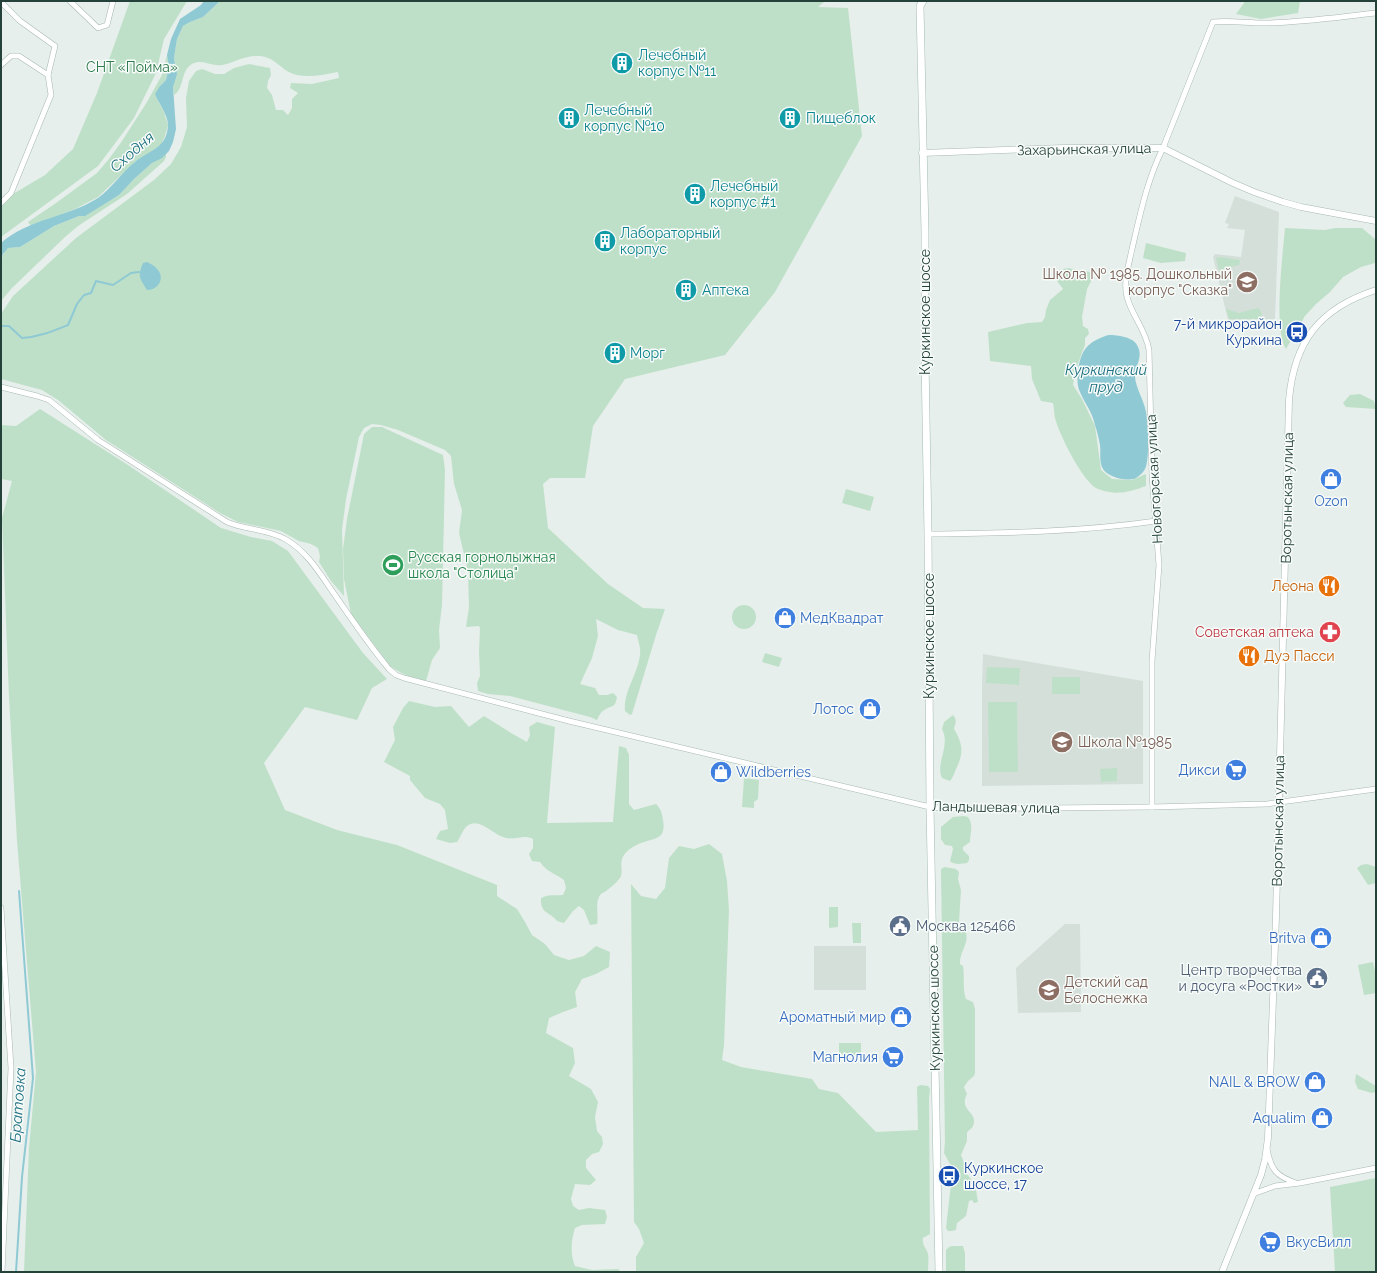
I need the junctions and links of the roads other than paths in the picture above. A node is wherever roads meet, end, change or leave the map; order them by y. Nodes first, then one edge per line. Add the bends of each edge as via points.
1 (70, 1) edge
2 (113, 1) edge
3 (923, 1) edge
4 (1, 2) edge
5 (1376, 13) edge
6 (1, 64) edge
7 (48, 75) junction
8 (1163, 148) junction
9 (922, 153) junction
10 (1, 203) edge
11 (1376, 221) edge
12 (1376, 290) edge
13 (1, 387) edge
14 (1156, 521) junction
15 (928, 534) junction
16 (1376, 789) edge
17 (1278, 802) junction
18 (930, 807) junction
19 (1152, 807) junction
20 (1, 908) edge
21 (4, 984) edge
22 (1267, 1148) junction
23 (1376, 1168) edge
24 (1297, 1183) junction
25 (1253, 1194) junction
26 (2, 1272) edge
27 (939, 1272) edge
28 (1222, 1272) edge

1 - 2 street via 98,28 107,25
3 - 9 main road, Куркинское шоссе via 920,6
4 - 7 street via 20,21 55,46
5 - 8 street, Новогорская улица via 1303,21 1213,22
6 - 7 street via 11,56 19,56
7 - 10 street via 51,95 11,193
8 - 9 street, Захарьинская улица via 1064,148
8 - 11 street, Захарьинская улица via 1233,183 1283,202
8 - 14 street, Новогорская улица via 1154,167 1142,208 1127,274 1126,290 1149,350 1152,475
9 - 15 main road, Куркинское шоссе
12 - 17 street, Воротынская улица via 1346,302 1320,322 1309,335 1292,375 1289,400
13 - 18 street, Ландышевая улица via 49,400 98,440 227,522 274,533 296,546 308,556 380,658 396,675 623,734
14 - 15 street via 1030,533
14 - 19 street, Новогорская улица via 1159,565 1152,661
15 - 18 main road, Куркинское шоссе
16 - 17 street, Ландышевая улица
17 - 19 street, Ландышевая улица
17 - 22 street, Воротынская улица
18 - 19 street, Ландышевая улица
18 - 27 main road, Куркинское шоссе
20 - 21 street
21 - 26 street via 10,1068
22 - 24 street via 1269,1160 1277,1174
22 - 25 street, Воротынская улица via 1261,1175
23 - 24 street
24 - 25 street via 1275,1186
25 - 28 street, Воротынская улица

